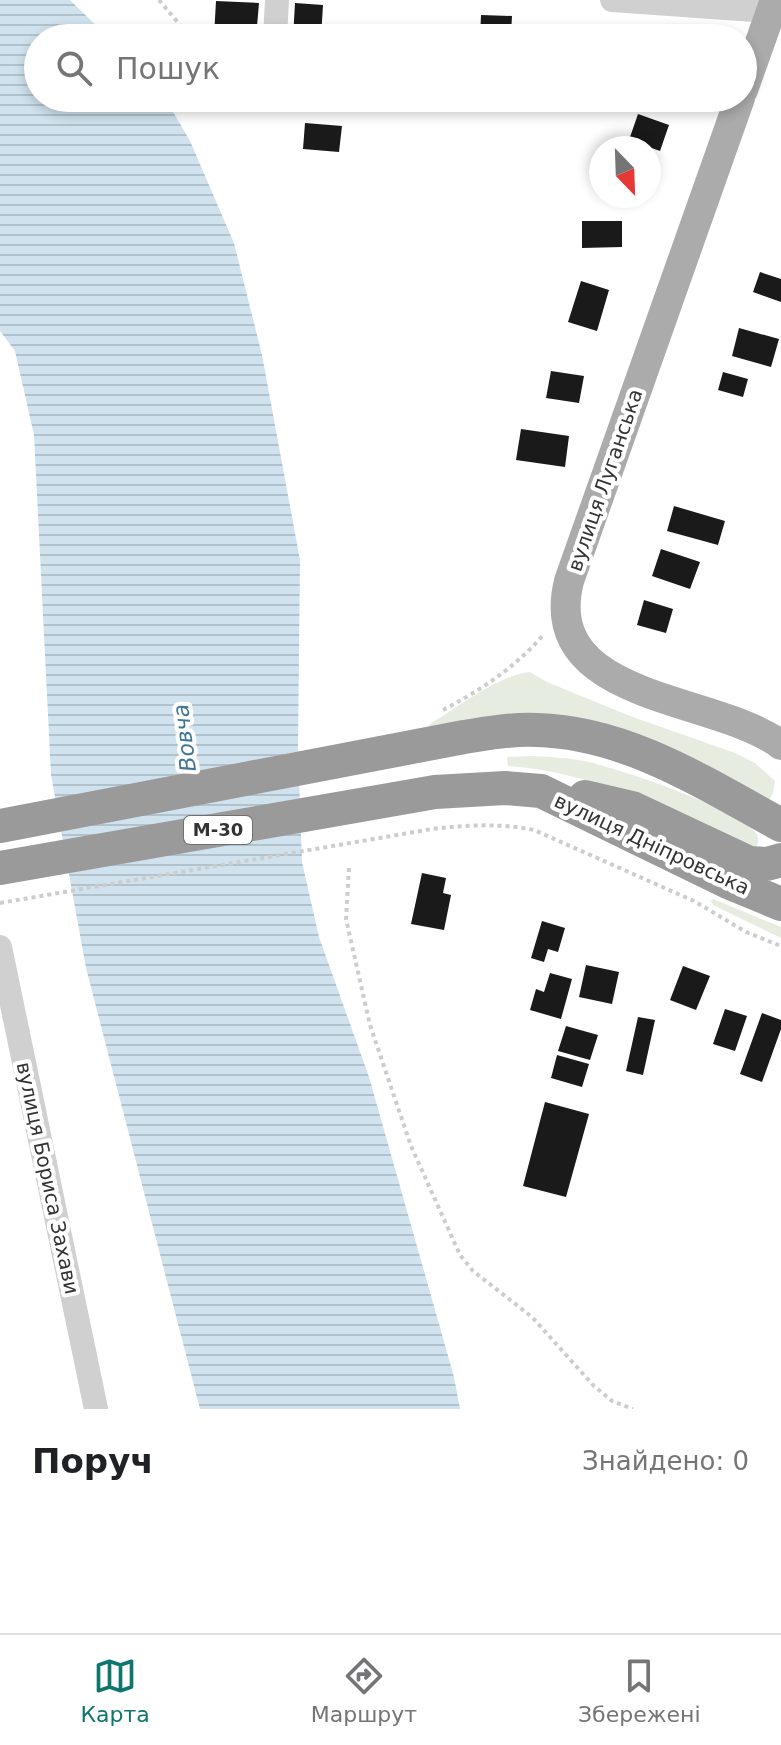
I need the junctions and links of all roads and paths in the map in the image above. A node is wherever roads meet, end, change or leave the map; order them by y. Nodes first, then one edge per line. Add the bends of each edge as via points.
1 (159, 0) edge
2 (277, 0) edge
3 (612, 0) edge
4 (776, 8) edge
5 (179, 24) edge
6 (276, 24) edge
7 (757, 55) edge
8 (735, 112) edge
9 (566, 605) junction
10 (421, 745) junction
11 (781, 745) edge
12 (541, 791) junction
13 (781, 825) edge
14 (0, 826) edge
15 (781, 860) edge
16 (0, 868) edge
17 (349, 868) dead end
18 (0, 903) edge
19 (781, 904) edge
20 (781, 946) edge
21 (0, 947) edge
22 (96, 1409) edge
23 (633, 1409) edge

1 - 5 path
2 - 6 street
3 - 4 street
4 - 7 main road
8 - 9 main road, вулиця Луганська via 569,581
9 - 10 path via 505,672 426,723 418,732
9 - 11 main road, вулиця Луганська via 570,635 578,649 607,674
10 - 13 highway, М-30 via 503,731 577,734 648,756
10 - 14 highway, М-30
12 - 15 highway via 632,808 749,863
12 - 16 highway, вулиця Дніпровська / М-30 via 435,792
12 - 19 highway, вулиця Дніпровська / М-30
17 - 23 path via 346,919 370,1025 411,1146 460,1255 532,1317 593,1385
18 - 20 path via 432,829 506,824 534,830
21 - 22 street, вулиця Бориса Захави

